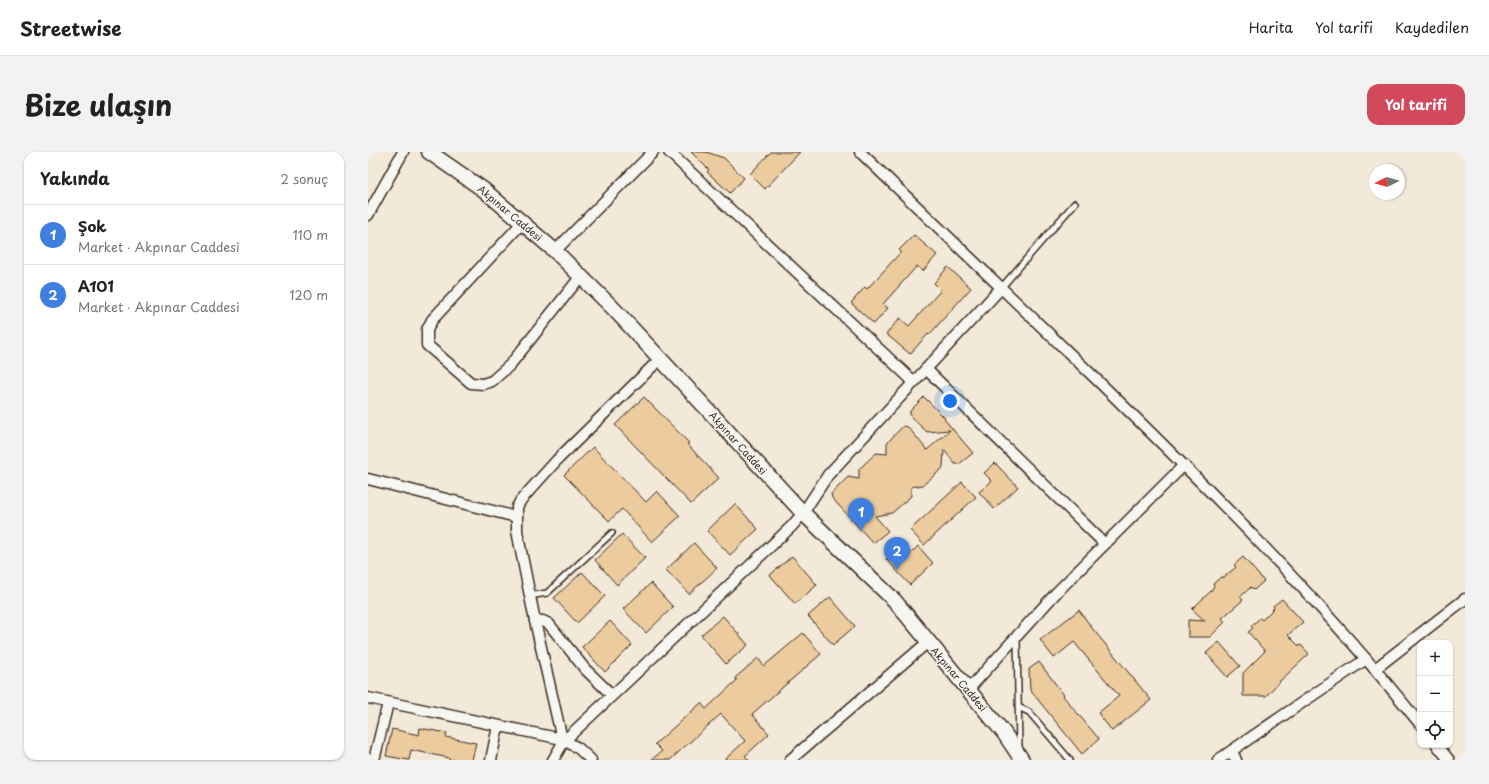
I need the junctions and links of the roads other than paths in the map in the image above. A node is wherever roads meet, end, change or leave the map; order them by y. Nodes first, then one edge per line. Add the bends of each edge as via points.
1 (403, 152) edge
2 (429, 152) edge
3 (653, 152) edge
4 (669, 152) edge
5 (860, 152) edge
6 (1075, 203) dead end
7 (368, 215) edge
8 (522, 223) junction
9 (555, 251) junction
10 (581, 276) junction
11 (1001, 288) junction
12 (660, 359) junction
13 (926, 369) junction
14 (914, 382) junction
15 (1184, 465) junction
16 (368, 479) edge
17 (803, 514) junction
18 (516, 517) junction
19 (612, 533) dead end
20 (1105, 544) junction
21 (529, 596) junction
22 (1465, 599) edge
23 (534, 621) junction
24 (1017, 636) junction
25 (928, 642) junction
26 (1366, 659) junction
27 (1375, 669) junction
28 (968, 690) junction
29 (612, 696) junction
30 (368, 698) edge
31 (388, 703) junction
32 (1018, 708) junction
33 (1417, 720) edge
34 (498, 726) junction
35 (563, 740) junction
36 (1439, 748) edge
37 (1234, 755) edge
38 (1018, 758) edge
39 (374, 760) edge
40 (492, 760) edge
41 (553, 760) edge
42 (591, 760) edge
43 (790, 760) edge
44 (1070, 760) edge
45 (1218, 760) edge
46 (1449, 760) edge

1 - 7 street
2 - 8 street, Akpınar Caddesi via 484,190
3 - 9 street
4 - 14 street
5 - 11 street
6 - 11 lane
8 - 9 street, Akpınar Caddesi
8 - 10 street via 432,320 427,330 427,345 471,383 483,384 492,381 510,365
9 - 10 street, Akpınar Caddesi
10 - 12 street, Akpınar Caddesi
11 - 13 street
11 - 15 street
12 - 17 street, Akpınar Caddesi
12 - 18 street via 557,460 521,500
13 - 14 street
13 - 20 street
14 - 17 street via 828,475
15 - 20 street
15 - 26 street via 1293,578
16 - 18 street
17 - 25 street, Akpınar Caddesi via 894,600
17 - 29 street
18 - 21 street
19 - 21 lane via 547,593
20 - 24 street
21 - 23 street
22 - 27 street
23 - 29 street via 549,624 581,664
23 - 35 street
24 - 28 street
24 - 32 lane
25 - 28 street, Akpınar Caddesi
25 - 43 street
26 - 27 street
26 - 37 street
27 - 33 street
28 - 38 street, Akpınar Caddesi via 1004,733
29 - 35 street
30 - 31 street
31 - 34 street
31 - 39 street
32 - 38 lane
32 - 44 lane via 1029,712
34 - 35 street
34 - 40 street
35 - 41 street
35 - 42 street via 578,748
36 - 46 street
37 - 45 street

